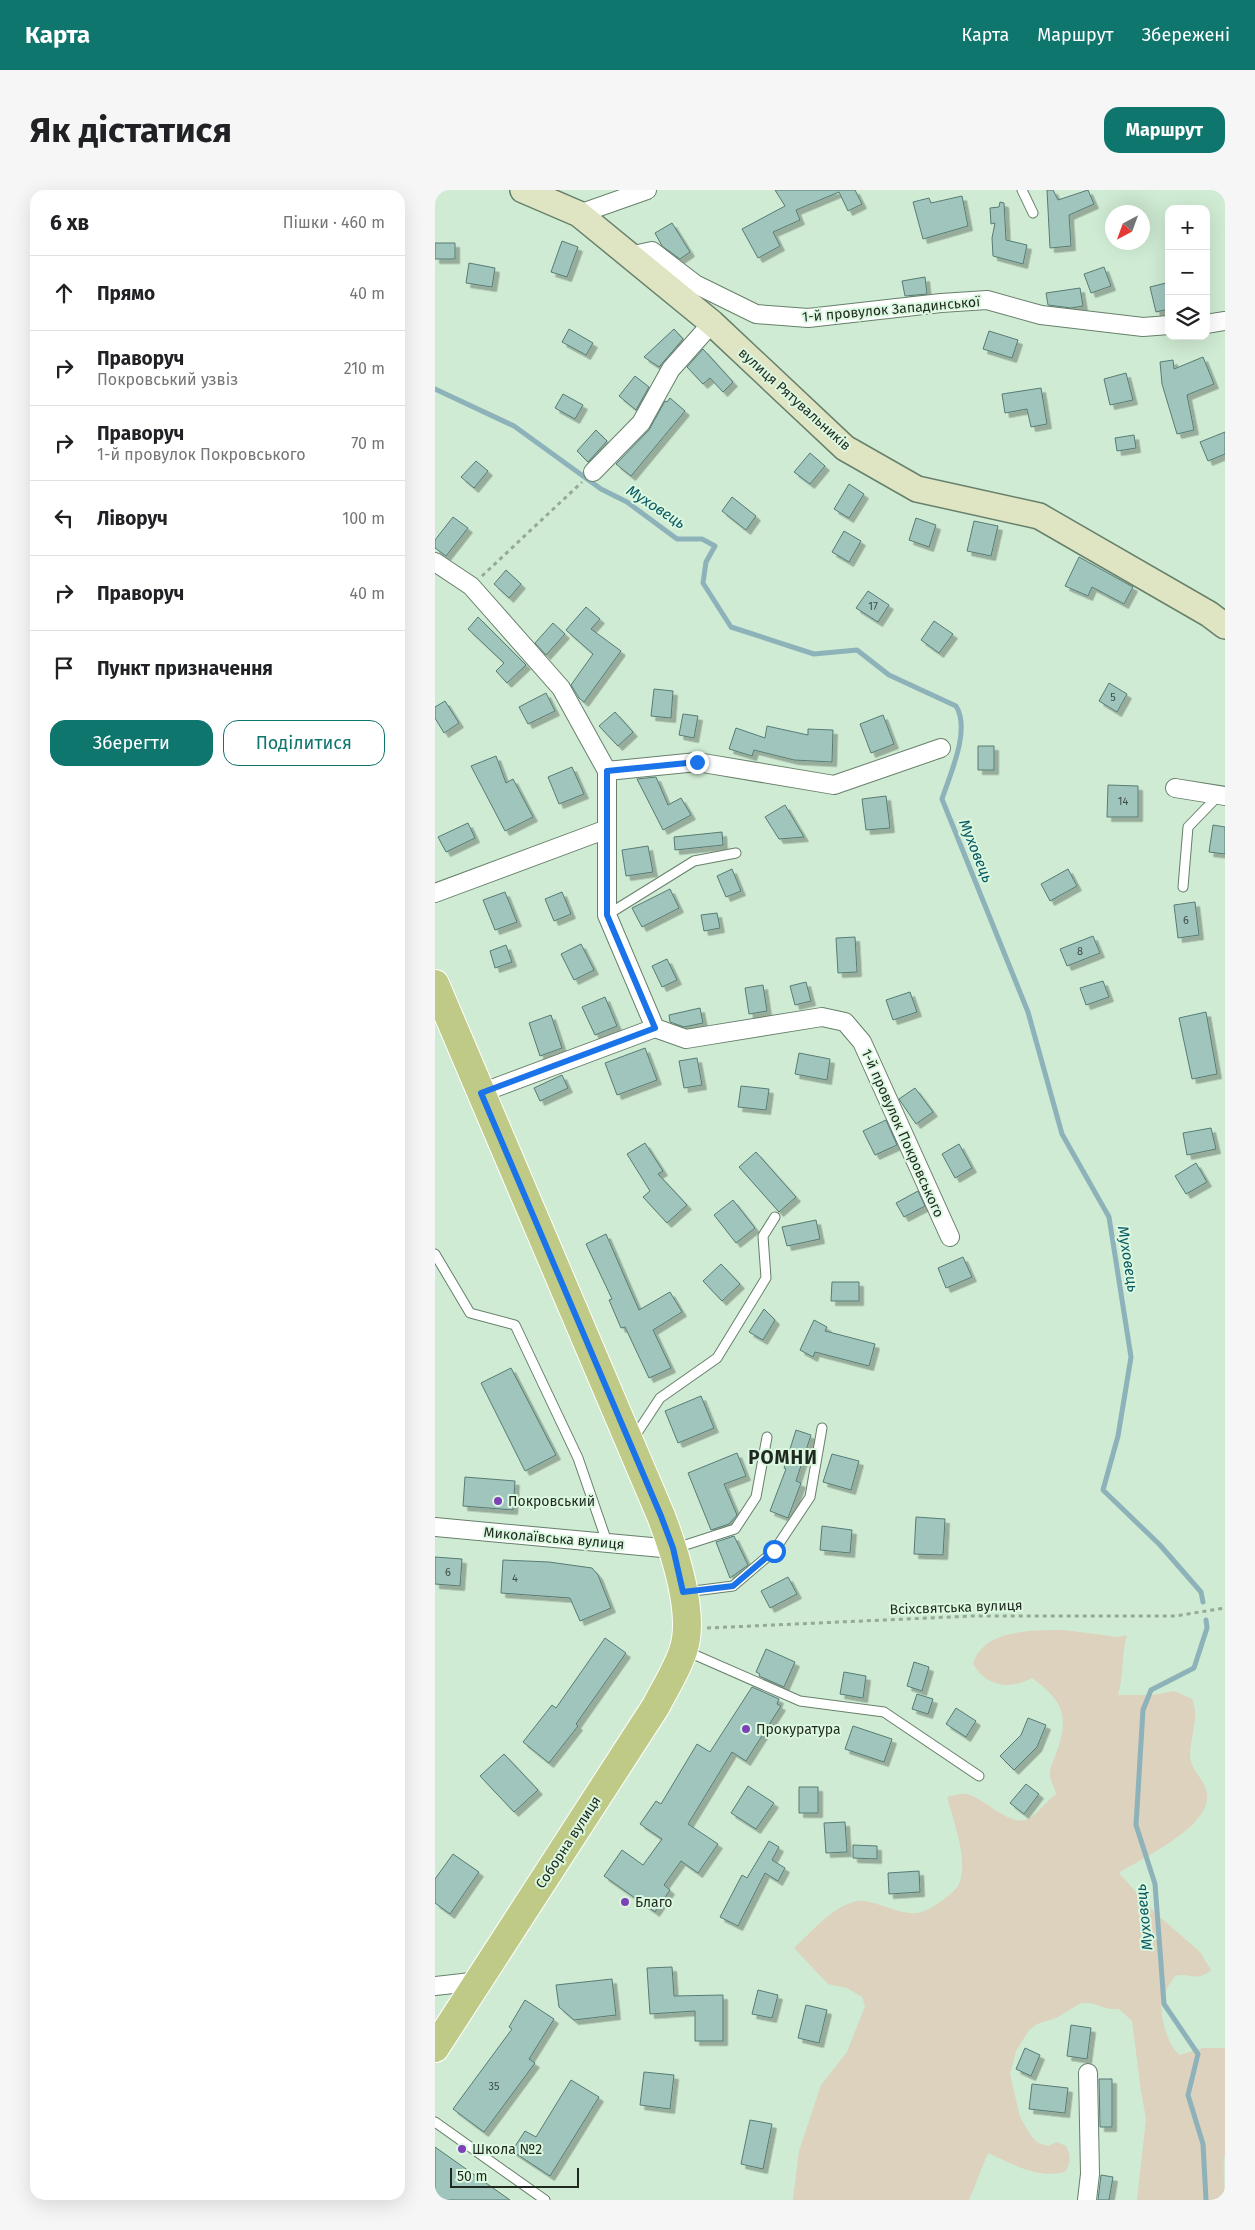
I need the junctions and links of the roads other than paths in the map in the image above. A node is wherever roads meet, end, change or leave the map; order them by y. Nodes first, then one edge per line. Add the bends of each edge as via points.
1 (523, 190) edge
2 (647, 190) edge
3 (1022, 190) edge
4 (1033, 213) dead end
5 (579, 214) junction
6 (629, 256) junction
7 (1225, 321) edge
8 (712, 323) junction
9 (1210, 323) edge
10 (1165, 326) edge
11 (593, 472) dead end
12 (435, 562) edge
13 (1225, 626) edge
14 (941, 748) dead end
15 (607, 771) junction
16 (1175, 788) dead end
17 (1221, 796) edge
18 (607, 830) junction
19 (736, 853) dead end
20 (1183, 887) dead end
21 (435, 892) edge
22 (607, 915) junction
23 (435, 984) edge
24 (655, 1028) junction
25 (481, 1093) junction
26 (775, 1217) dead end
27 (950, 1237) dead end
28 (435, 1254) edge
29 (822, 1428) dead end
30 (767, 1437) dead end
31 (631, 1444) junction
32 (435, 1527) edge
33 (607, 1542) junction
34 (673, 1548) junction
35 (683, 1592) junction
36 (685, 1640) junction
37 (979, 1776) dead end
38 (480, 1981) junction
39 (435, 1986) edge
40 (435, 2048) edge
41 (1087, 2073) dead end
42 (435, 2122) edge
43 (545, 2200) edge
44 (1087, 2200) edge

1 - 5 main road, вулиця Рятувальників
2 - 5 street
3 - 4 lane
5 - 6 main road, вулиця Рятувальників
6 - 8 main road, вулиця Рятувальників
6 - 10 street, 1-й провулок Западинської via 652,251 695,284 756,314 808,318 987,300 1041,315 1143,327
7 - 9 street
8 - 11 street via 671,369 641,423
8 - 13 main road, вулиця Рятувальників via 845,448 917,489 1039,516
12 - 15 street via 471,586 561,688
14 - 15 street via 834,786 697,762
15 - 18 street
16 - 17 street
17 - 20 lane via 1188,827
18 - 21 street
18 - 22 street
19 - 22 lane via 694,861
22 - 24 street
23 - 25 main road
24 - 25 street
24 - 27 street, 1-й провулок Покровського via 686,1039 822,1018 845,1022 862,1042
25 - 31 main road
26 - 31 lane via 763,1236 765,1278 717,1358 660,1398
28 - 33 lane via 470,1313 515,1325 578,1458
29 - 35 lane via 811,1497 774,1551 733,1586
30 - 34 lane via 756,1497 735,1529
31 - 34 main road
32 - 33 street, Миколаївська вулиця
33 - 34 street, Миколаївська вулиця
34 - 35 main road
35 - 36 main road
36 - 37 lane via 800,1701 884,1712
36 - 38 main road, Соборна вулиця via 656,1706
38 - 39 street
38 - 40 main road, Соборна вулиця
41 - 44 street via 1090,2174
42 - 43 lane

